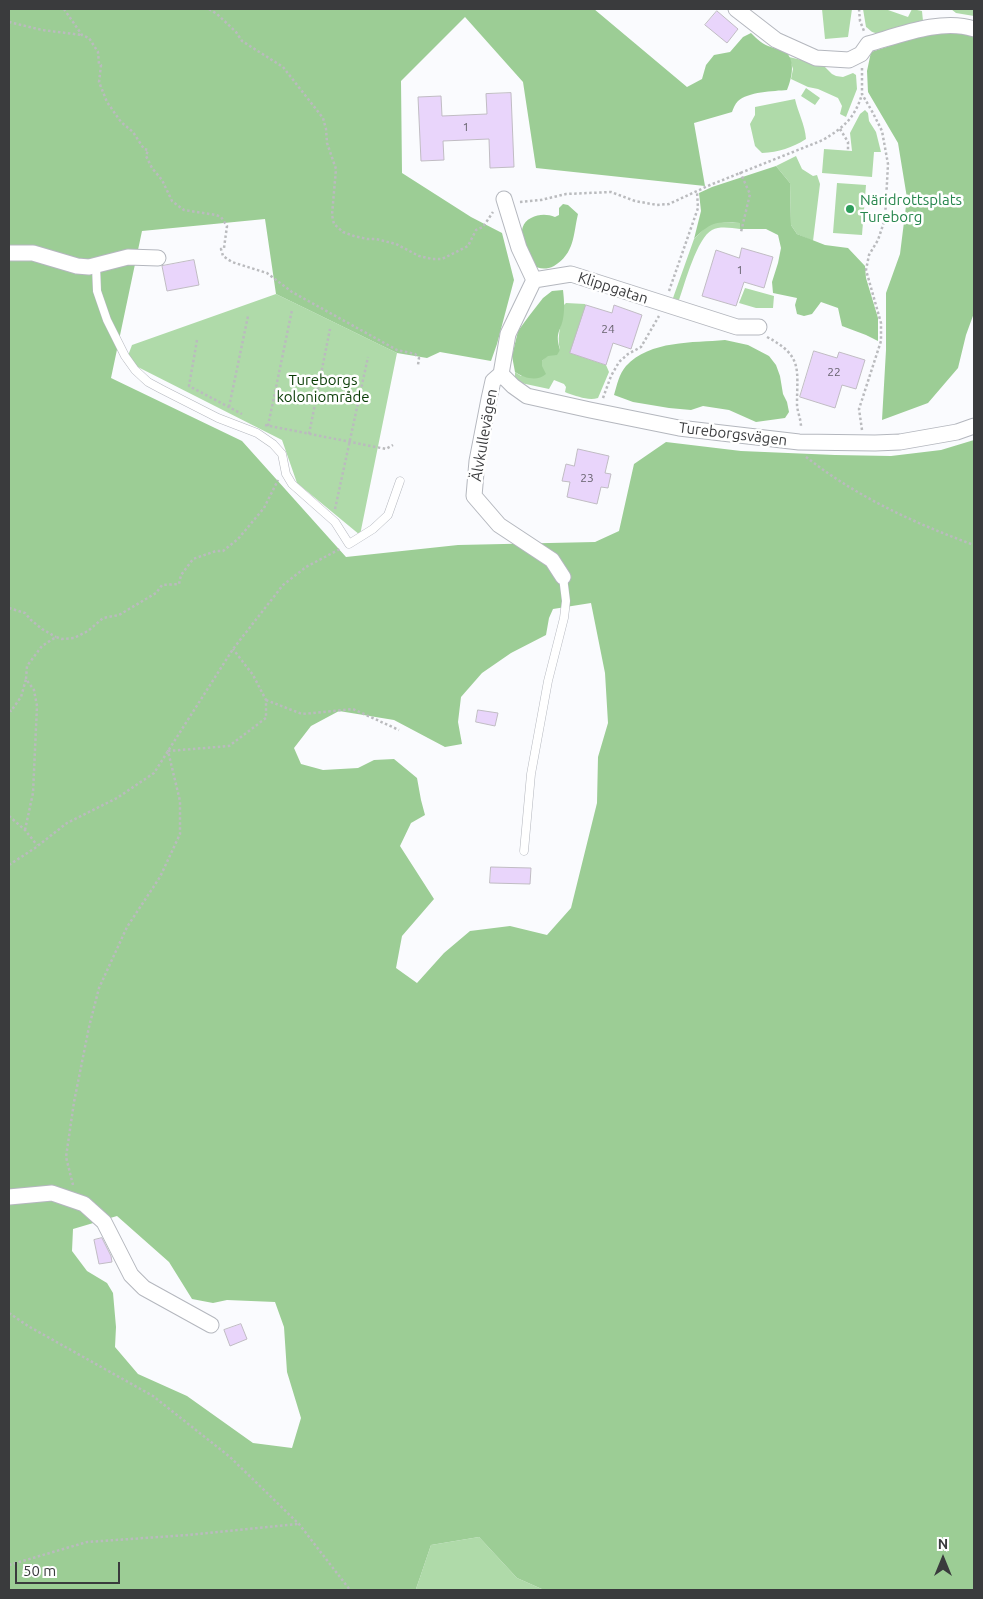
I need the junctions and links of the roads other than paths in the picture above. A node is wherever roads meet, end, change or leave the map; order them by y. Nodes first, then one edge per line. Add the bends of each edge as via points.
1 (736, 9) edge
2 (974, 29) edge
3 (504, 199) road end
4 (9, 253) edge
5 (158, 258) dead end
6 (96, 266) junction
7 (534, 280) junction
8 (760, 331) road end
9 (501, 374) junction
10 (974, 426) edge
11 (400, 482) dead end
12 (563, 577) joint
13 (524, 851) dead end
14 (9, 1197) edge
15 (211, 1325) dead end

1 - 2 street via 776,40 816,58 849,60 865,49 939,25
3 - 7 street via 519,248
4 - 6 street via 33,253 77,266
5 - 6 street via 128,257
6 - 11 lane via 97,291 107,320 135,370 161,389 218,418 257,433 273,444 282,454 286,474 292,484 335,522 348,544 373,529 388,515
7 - 8 street, Klippgatan via 570,274 737,327
7 - 9 street via 508,334
9 - 10 street, Tureborgsvägen via 527,396 679,428 875,443 900,442
9 - 12 street, Älvkullevägen via 494,381 489,399 474,496 499,525 552,560
12 - 13 lane via 564,618 548,681 531,774
14 - 15 street via 52,1193 84,1204 104,1222 131,1275 144,1288

